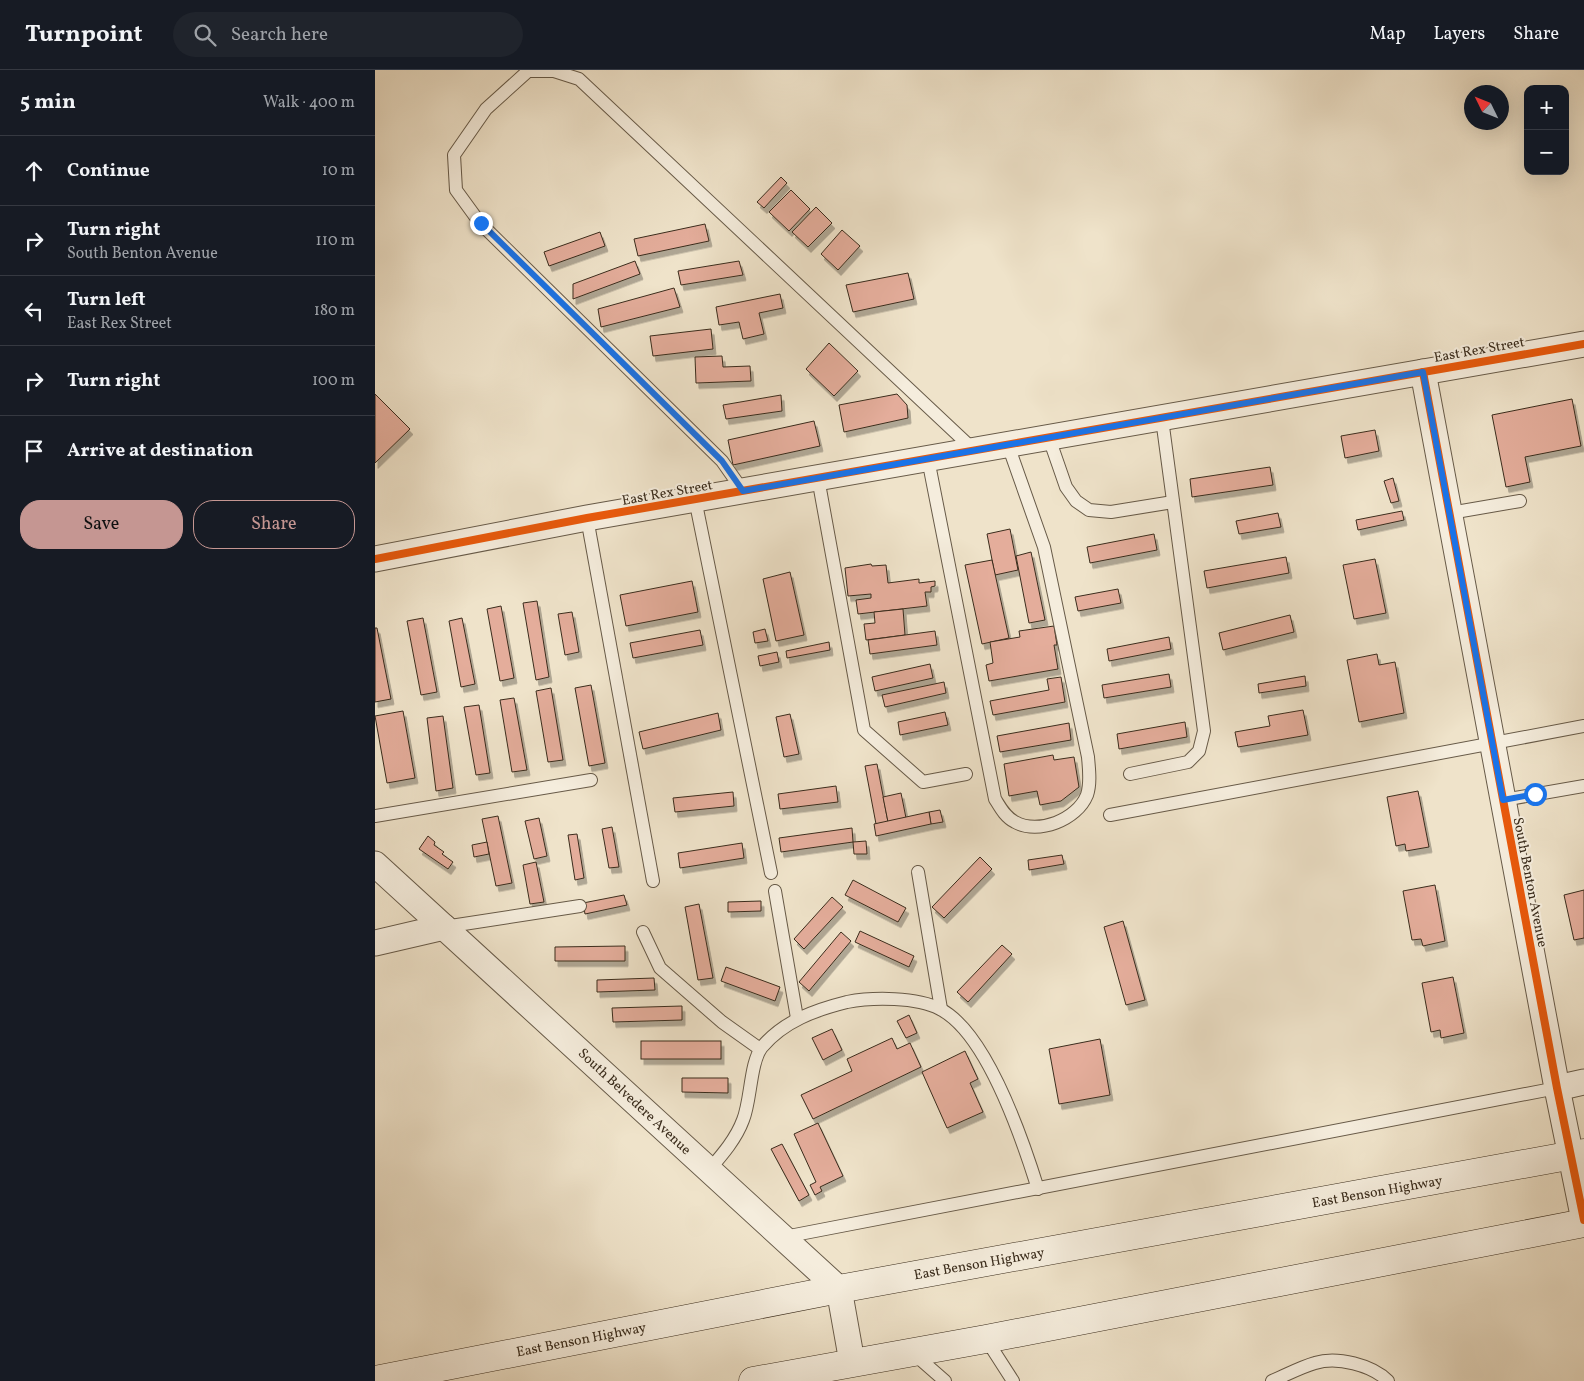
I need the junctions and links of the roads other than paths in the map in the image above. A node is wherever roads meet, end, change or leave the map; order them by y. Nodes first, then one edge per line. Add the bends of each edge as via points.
1 (1584, 344) edge
2 (1423, 372) junction
3 (1162, 419) junction
4 (1049, 438) junction
5 (1008, 445) junction
6 (975, 451) junction
7 (928, 459) junction
8 (818, 478) junction
9 (743, 491) junction
10 (695, 499) junction
11 (1520, 501) dead end
12 (1173, 502) junction
13 (1450, 513) junction
14 (587, 518) junction
15 (375, 559) edge
16 (1584, 726) edge
17 (1492, 743) junction
18 (966, 774) dead end
19 (1130, 774) dead end
20 (591, 780) dead end
21 (1584, 786) edge
22 (1503, 800) junction
23 (1110, 815) dead end
24 (375, 816) edge
25 (375, 864) edge
26 (918, 872) dead end
27 (771, 873) dead end
28 (653, 880) dead end
29 (775, 891) dead end
30 (579, 906) dead end
31 (445, 927) junction
32 (643, 932) dead end
33 (375, 943) edge
34 (941, 1009) junction
35 (797, 1018) junction
36 (760, 1049) junction
37 (1584, 1082) edge
38 (1557, 1088) junction
39 (1577, 1154) edge
40 (709, 1170) junction
41 (1038, 1189) junction
42 (1584, 1222) edge
43 (784, 1237) junction
44 (839, 1289) junction
45 (986, 1339) junction
46 (911, 1351) junction
47 (852, 1362) junction
48 (375, 1380) edge
49 (753, 1381) edge
50 (945, 1381) edge
51 (1013, 1381) edge
52 (1272, 1381) edge
53 (1388, 1381) edge

1 - 2 street, East Rex Street
2 - 3 street, East Rex Street
2 - 13 street, South Benton Avenue
3 - 4 street, East Rex Street
3 - 12 lane
4 - 5 street, East Rex Street
4 - 12 lane via 1066,487 1089,510 1111,512
5 - 6 street, East Rex Street
5 - 7 lane via 1044,547 1089,757 1087,795 1075,813 1059,821 1031,827 1014,822 995,799
6 - 7 street, East Rex Street
6 - 9 lane via 579,79 554,72 529,71 486,109 454,155 457,190 481,223 722,461
7 - 8 street, East Rex Street
8 - 9 street, East Rex Street
8 - 18 lane via 864,730 923,782
9 - 10 street, East Rex Street
10 - 14 street, East Rex Street
10 - 27 lane
11 - 13 lane
12 - 19 lane via 1205,731 1199,751 1188,762
13 - 17 street, South Benton Avenue
14 - 15 street, East Rex Street
14 - 28 lane
16 - 17 lane
17 - 22 street, South Benton Avenue
17 - 23 lane
20 - 24 lane
21 - 22 lane
22 - 38 street, South Benton Avenue
25 - 31 street, South Belvedere Avenue
26 - 34 lane
29 - 35 lane
30 - 31 lane
31 - 33 street
31 - 40 street, South Belvedere Avenue
32 - 36 lane via 660,968 722,1022
34 - 35 lane via 901,999 859,1000 829,1006
34 - 41 lane via 983,1054 1022,1138
35 - 36 lane
36 - 40 lane via 743,1121 731,1144
37 - 38 street
38 - 39 street, South Benton Avenue
38 - 41 lane
39 - 42 street, South Benton Avenue
39 - 44 main road, East Benson Highway
40 - 43 street, South Belvedere Avenue
41 - 43 lane
42 - 45 main road
43 - 44 street, South Belvedere Avenue
44 - 47 street
44 - 48 main road, East Benson Highway
45 - 46 main road
45 - 51 lane
46 - 47 main road
46 - 50 lane
47 - 49 main road
52 - 53 lane via 1317,1362 1352,1362 1381,1374

